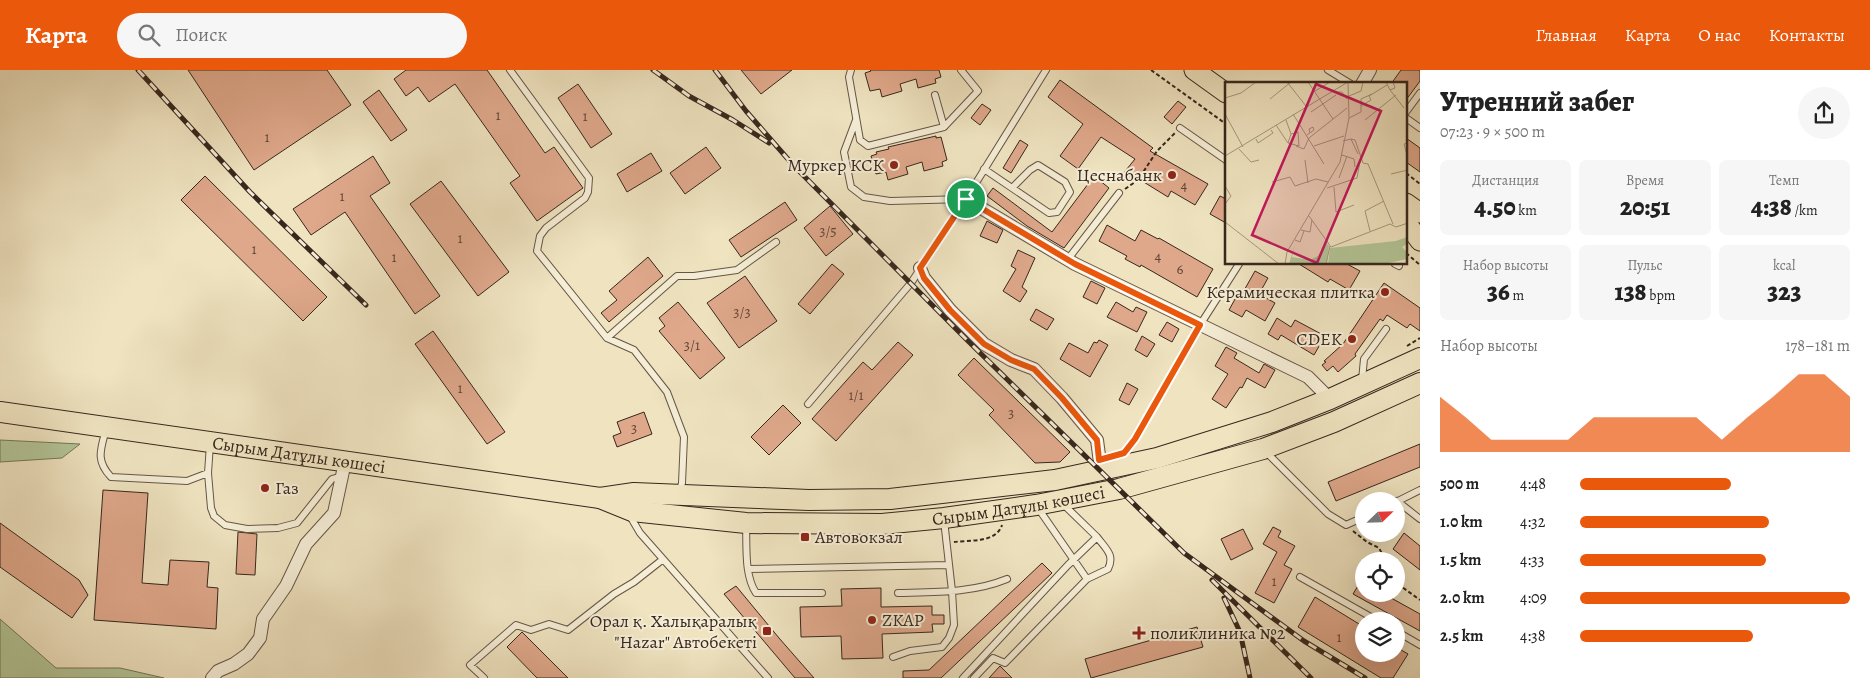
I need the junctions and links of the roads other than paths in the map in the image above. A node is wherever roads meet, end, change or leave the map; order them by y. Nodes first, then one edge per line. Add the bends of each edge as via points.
1 (510, 70) edge
2 (851, 70) edge
3 (961, 70) edge
4 (1046, 70) edge
5 (1194, 70) edge
6 (1217, 70) edge
7 (1328, 70) edge
8 (1370, 70) edge
9 (1233, 82) edge
10 (1348, 82) edge
11 (1363, 82) edge
12 (1225, 92) edge
13 (1420, 93) edge
14 (935, 94) dead end
15 (1408, 109) edge
16 (857, 119) junction
17 (1408, 119) edge
18 (944, 127) junction
19 (1180, 128) road end
20 (1420, 128) edge
21 (1225, 159) edge
22 (984, 169) junction
23 (1012, 188) junction
24 (1119, 193) road end
25 (966, 199) junction
26 (1408, 203) edge
27 (1408, 204) edge
28 (1420, 207) edge
29 (1420, 213) edge
30 (1408, 223) edge
31 (1408, 225) edge
32 (1420, 231) edge
33 (1420, 241) edge
34 (776, 242) dead end
35 (1068, 259) junction
36 (1238, 265) edge
37 (920, 268) junction
38 (1200, 325) junction
39 (1386, 329) dead end
40 (607, 338) junction
41 (1420, 350) edge
42 (1420, 358) edge
43 (1402, 366) junction
44 (1362, 384) junction
45 (1416, 385) edge
46 (1330, 400) junction
47 (808, 404) dead end
48 (0, 412) edge
49 (106, 428) junction
50 (210, 443) junction
51 (1263, 449) junction
52 (344, 469) junction
53 (1101, 470) junction
54 (208, 473) junction
55 (1058, 490) junction
56 (1420, 490) edge
57 (679, 494) junction
58 (705, 495) junction
59 (1405, 497) edge
60 (600, 498) junction
61 (1036, 505) junction
62 (1405, 508) edge
63 (626, 509) junction
64 (944, 518) junction
65 (1420, 519) edge
66 (703, 520) junction
67 (1355, 521) edge
68 (746, 523) junction
69 (1097, 538) junction
70 (662, 560) junction
71 (1073, 560) junction
72 (949, 565) junction
73 (748, 569) junction
74 (1300, 576) dead end
75 (1087, 578) junction
76 (1007, 579) dead end
77 (952, 591) junction
78 (822, 593) dead end
79 (898, 593) dead end
80 (1362, 612) edge
81 (1405, 636) edge
82 (1420, 645) edge
83 (893, 657) dead end
84 (212, 678) edge
85 (484, 678) edge
86 (768, 678) edge
87 (963, 678) edge
88 (974, 678) edge

1 - 40 lane via 589,178 584,198 546,228 540,236 537,251
2 - 16 lane via 849,77
3 - 18 lane via 978,91
4 - 22 lane
5 - 12 main road
6 - 9 main road
7 - 10 lane
8 - 11 street
13 - 15 lane
14 - 18 lane
16 - 18 lane via 860,140 868,146
16 - 25 lane via 844,152 851,187 864,197 890,201
17 - 20 lane
19 - 21 lane
22 - 23 lane
22 - 25 lane
23 - 23 lane via 1049,213 1057,212 1070,192 1065,182 1038,165
24 - 35 lane
25 - 35 street
25 - 37 lane
26 - 28 main road
27 - 29 main road
30 - 32 main road
31 - 33 main road
34 - 40 lane via 737,270 677,276
35 - 38 street
36 - 38 lane
37 - 47 lane via 902,295
37 - 53 street via 924,278 950,310 984,344 1034,369 1062,398 1097,440
38 - 46 street via 1308,378
39 - 44 lane via 1364,359
40 - 57 lane via 634,350 667,392 684,437
41 - 43 main road
42 - 43 highway, Сырым Датұлы көшесі
43 - 44 highway, Сырым Датұлы көшесі
43 - 45 highway
44 - 46 highway, Сырым Датұлы көшесі
45 - 51 highway, Сырым Датұлы көшесі
46 - 53 highway, Сырым Датұлы көшесі via 1157,458
48 - 49 highway, Сырым Датұлы көшесі
49 - 50 highway, Сырым Датұлы көшесі
49 - 54 lane via 99,457 111,477 187,481
50 - 52 highway, Сырым Датұлы көшесі
50 - 54 lane
51 - 55 highway, Сырым Датұлы көшесі via 1119,489
51 - 67 lane via 1328,514 1346,525
52 - 54 lane via 332,478 297,523 278,528 247,529 225,525 214,516
52 - 60 highway, Сырым Датұлы көшесі
52 - 84 street via 334,513 306,544 286,586 263,619 260,638 248,654 218,670
53 - 55 highway, Сырым Датұлы көшесі
55 - 58 highway, Сырым Датұлы көшесі via 890,499 810,500
55 - 61 highway, Сырым Датұлы көшесі
55 - 69 lane
56 - 59 lane
57 - 58 highway, Сырым Датұлы көшесі
57 - 60 highway, Сырым Датұлы көшесі via 634,493
58 - 66 highway
60 - 63 highway, Сырым Датұлы көшесі
61 - 64 highway, Сырым Датұлы көшесі
61 - 71 lane
62 - 65 lane
63 - 66 highway, Сырым Датұлы көшесі
63 - 70 lane via 640,534
64 - 68 highway, Сырым Датұлы көшесі via 882,524
64 - 72 lane
66 - 68 highway, Сырым Датұлы көшесі
68 - 73 lane
69 - 71 lane
69 - 75 lane via 1111,556 1111,562 1108,569
70 - 85 lane via 568,630 549,624 531,630 516,625 470,665
70 - 86 lane
71 - 75 lane
71 - 87 lane
72 - 73 lane
72 - 77 lane
73 - 78 lane via 756,593
74 - 80 lane
75 - 88 lane via 1005,663 994,658
76 - 77 lane via 983,588
77 - 79 lane
77 - 83 lane via 954,625 942,647
81 - 82 lane

